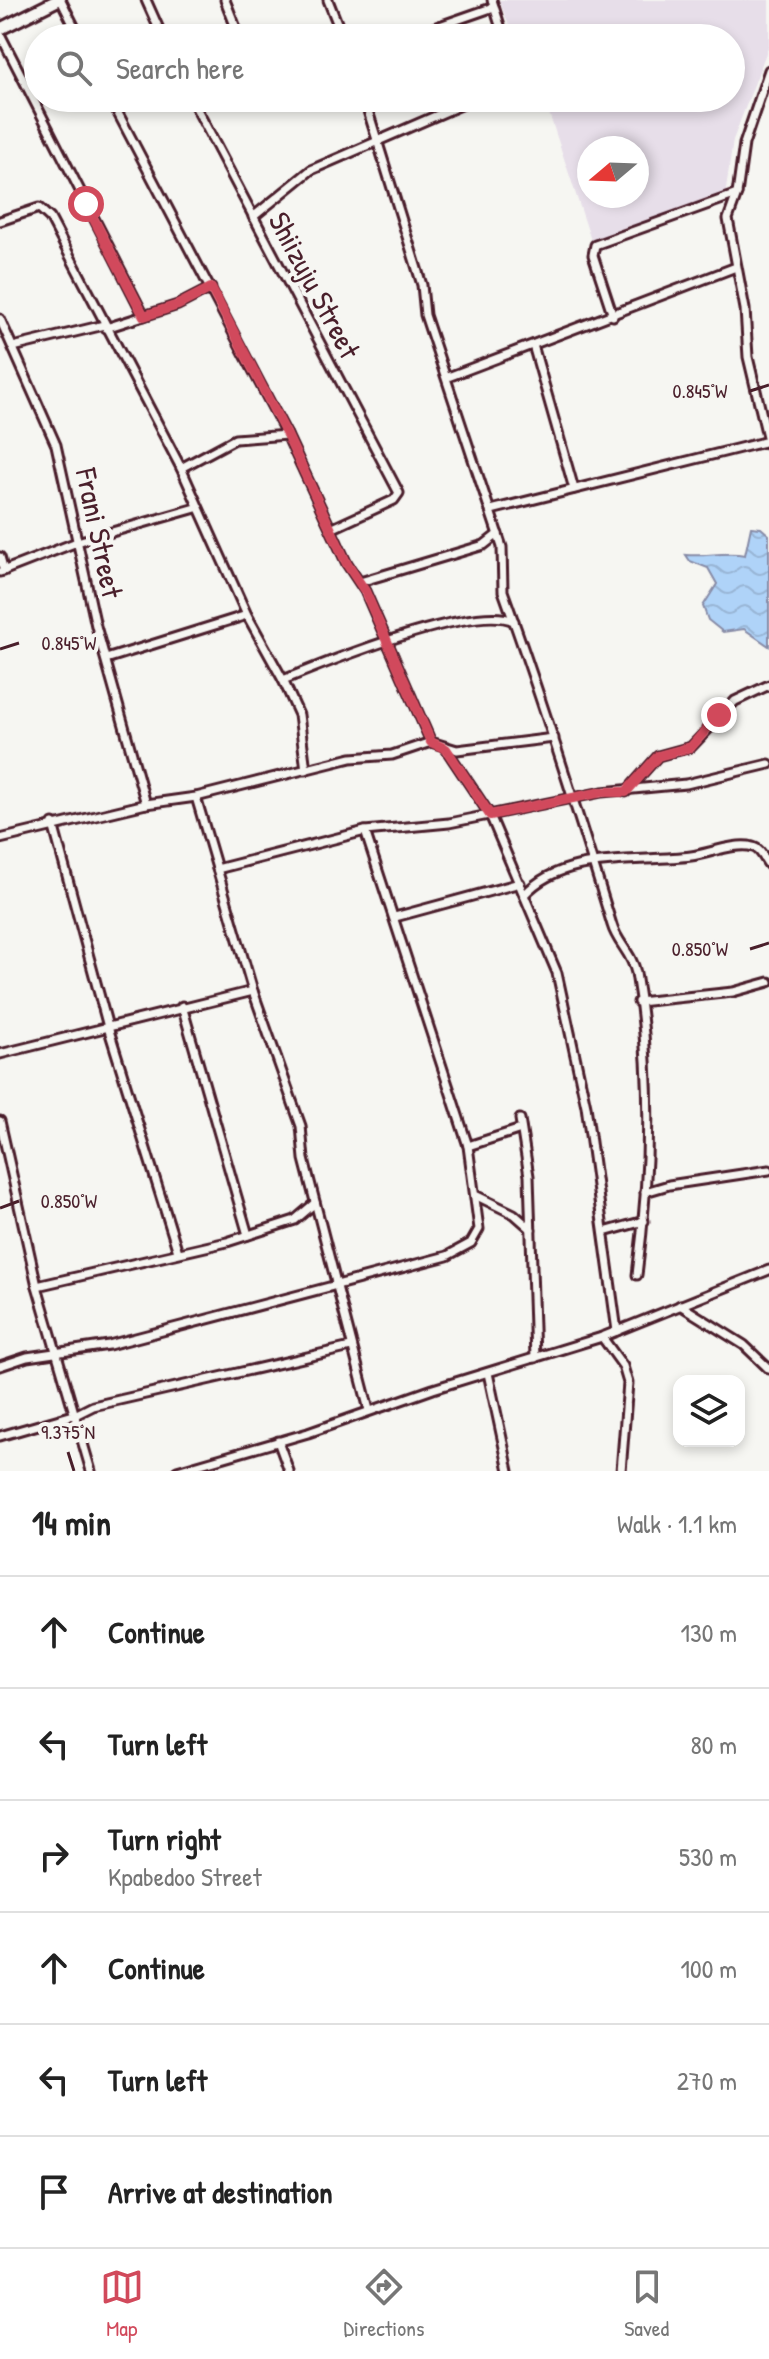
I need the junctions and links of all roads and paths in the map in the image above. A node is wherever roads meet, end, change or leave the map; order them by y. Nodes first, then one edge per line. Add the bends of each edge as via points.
1 (60, 0) edge
2 (146, 0) edge
3 (225, 0) edge
4 (328, 0) edge
5 (493, 4) edge
6 (73, 24) edge
7 (157, 24) edge
8 (234, 24) edge
9 (337, 24) edge
10 (441, 24) edge
11 (499, 24) edge
12 (0, 32) edge
13 (769, 70) edge
14 (24, 79) edge
15 (41, 112) edge
16 (117, 112) edge
17 (198, 112) edge
18 (368, 112) edge
19 (443, 112) edge
20 (376, 139) junction
21 (737, 194) junction
22 (253, 217) junction
23 (0, 221) edge
24 (736, 267) junction
25 (211, 288) junction
26 (144, 316) junction
27 (613, 316) junction
28 (0, 319) edge
29 (105, 326) junction
30 (533, 345) junction
31 (13, 347) junction
32 (448, 377) junction
33 (287, 435) junction
34 (768, 443) edge
35 (181, 468) junction
36 (574, 489) junction
37 (196, 508) junction
38 (491, 510) junction
39 (331, 529) junction
40 (498, 534) junction
41 (77, 542) junction
42 (0, 557) edge
43 (2, 571) edge
44 (360, 582) junction
45 (247, 615) junction
46 (514, 621) junction
47 (384, 640) junction
48 (106, 659) junction
49 (283, 680) junction
50 (769, 685) edge
51 (554, 738) junction
52 (431, 742) junction
53 (446, 749) junction
54 (769, 764) edge
55 (306, 770) junction
56 (626, 792) junction
57 (196, 797) junction
58 (574, 800) junction
59 (146, 804) junction
60 (490, 815) junction
61 (53, 824) junction
62 (365, 831) junction
63 (0, 839) edge
64 (596, 863) junction
65 (769, 865) edge
66 (217, 869) junction
67 (519, 881) junction
68 (535, 882) junction
69 (524, 895) junction
70 (395, 917) junction
71 (769, 982) edge
72 (253, 991) junction
73 (638, 1002) junction
74 (182, 1006) junction
75 (108, 1027) junction
76 (0, 1054) edge
77 (520, 1119) dead end
78 (0, 1121) edge
79 (521, 1129) junction
80 (468, 1146) junction
81 (769, 1170) edge
82 (645, 1192) junction
83 (477, 1196) junction
84 (315, 1203) junction
85 (299, 1218) junction
86 (644, 1221) junction
87 (320, 1223) junction
88 (531, 1229) junction
89 (604, 1232) junction
90 (248, 1235) junction
91 (178, 1252) junction
92 (768, 1273) edge
93 (637, 1275) dead end
94 (37, 1286) junction
95 (335, 1286) junction
96 (680, 1305) junction
97 (617, 1331) junction
98 (602, 1337) junction
99 (351, 1347) junction
100 (58, 1353) junction
101 (535, 1358) junction
102 (0, 1366) edge
103 (769, 1369) edge
104 (488, 1373) junction
105 (369, 1410) junction
106 (77, 1414) junction
107 (0, 1436) edge
108 (278, 1441) junction
109 (91, 1471) edge
110 (177, 1471) edge
111 (289, 1471) edge
112 (509, 1471) edge
113 (621, 1471) edge

1 - 6 street
1 - 12 street
2 - 7 street
3 - 8 street
4 - 9 street
5 - 10 street
5 - 11 street
12 - 14 street
13 - 21 street via 744,144
15 - 26 street
16 - 25 street
17 - 22 street, Shiizuju Street
18 - 20 street
19 - 20 street
20 - 22 street via 311,170
20 - 32 street via 422,285 425,315
21 - 24 street via 728,219
21 - 27 street via 595,245 593,255
22 - 39 street, Shiizuju Street via 399,493
23 - 29 street via 30,209 45,210
24 - 27 street
24 - 34 street via 748,357
25 - 26 street
25 - 33 street
26 - 29 street
27 - 30 street
28 - 31 street, Frani Street
29 - 31 street
29 - 35 street
30 - 32 street
30 - 36 street
31 - 41 street, Frani Street via 56,445
32 - 38 street
33 - 35 street via 235,439
33 - 39 street
34 - 36 street
35 - 37 street
36 - 38 street
37 - 41 street
37 - 45 street
38 - 40 street
39 - 44 street
40 - 44 street via 484,545
40 - 46 street via 502,584
41 - 43 street
41 - 48 street, Frani Street
42 - 43 street
44 - 47 street
45 - 48 street
45 - 49 street
46 - 47 street via 480,618
46 - 51 street
47 - 49 street
47 - 52 street
48 - 59 street, Frani Street
49 - 55 street via 299,715
50 - 56 street via 735,701 691,747 658,756
51 - 53 street
51 - 58 street
52 - 53 street
52 - 55 street via 392,755 351,758
53 - 60 street
54 - 56 street
55 - 57 street
56 - 58 street
57 - 59 street
57 - 66 street
58 - 60 street
58 - 64 street
59 - 61 street
60 - 62 street
60 - 67 street
61 - 63 street
61 - 75 street
62 - 66 street
62 - 70 street
64 - 65 street via 748,846
64 - 68 street
64 - 73 street via 615,933 633,963
66 - 72 street
67 - 68 street
67 - 69 street
67 - 70 street
68 - 69 street
69 - 89 street via 549,949 567,1010
70 - 80 street
71 - 73 street via 733,992
72 - 74 street
72 - 84 street via 301,1126
73 - 82 street via 646,1075
74 - 75 street
74 - 90 street
75 - 76 street
75 - 91 street
77 - 79 street
78 - 94 street
79 - 80 street
79 - 88 street
80 - 83 street
81 - 82 street
82 - 86 street
83 - 88 street
83 - 95 street via 479,1229 465,1248
84 - 85 street
84 - 87 street
85 - 87 street
85 - 90 street
86 - 89 street
86 - 93 street
87 - 95 street
88 - 101 street
89 - 97 street
90 - 91 street
91 - 94 street
92 - 96 street
94 - 100 street
95 - 99 street
95 - 100 street via 109,1345
96 - 97 street
96 - 103 street via 744,1345
97 - 98 street
98 - 101 street
98 - 113 street via 623,1366 628,1383
99 - 105 street
99 - 106 street
100 - 102 street
100 - 106 street
101 - 104 street
104 - 105 street
104 - 112 street
105 - 108 street
106 - 107 street
106 - 109 street
108 - 110 street
108 - 111 street

